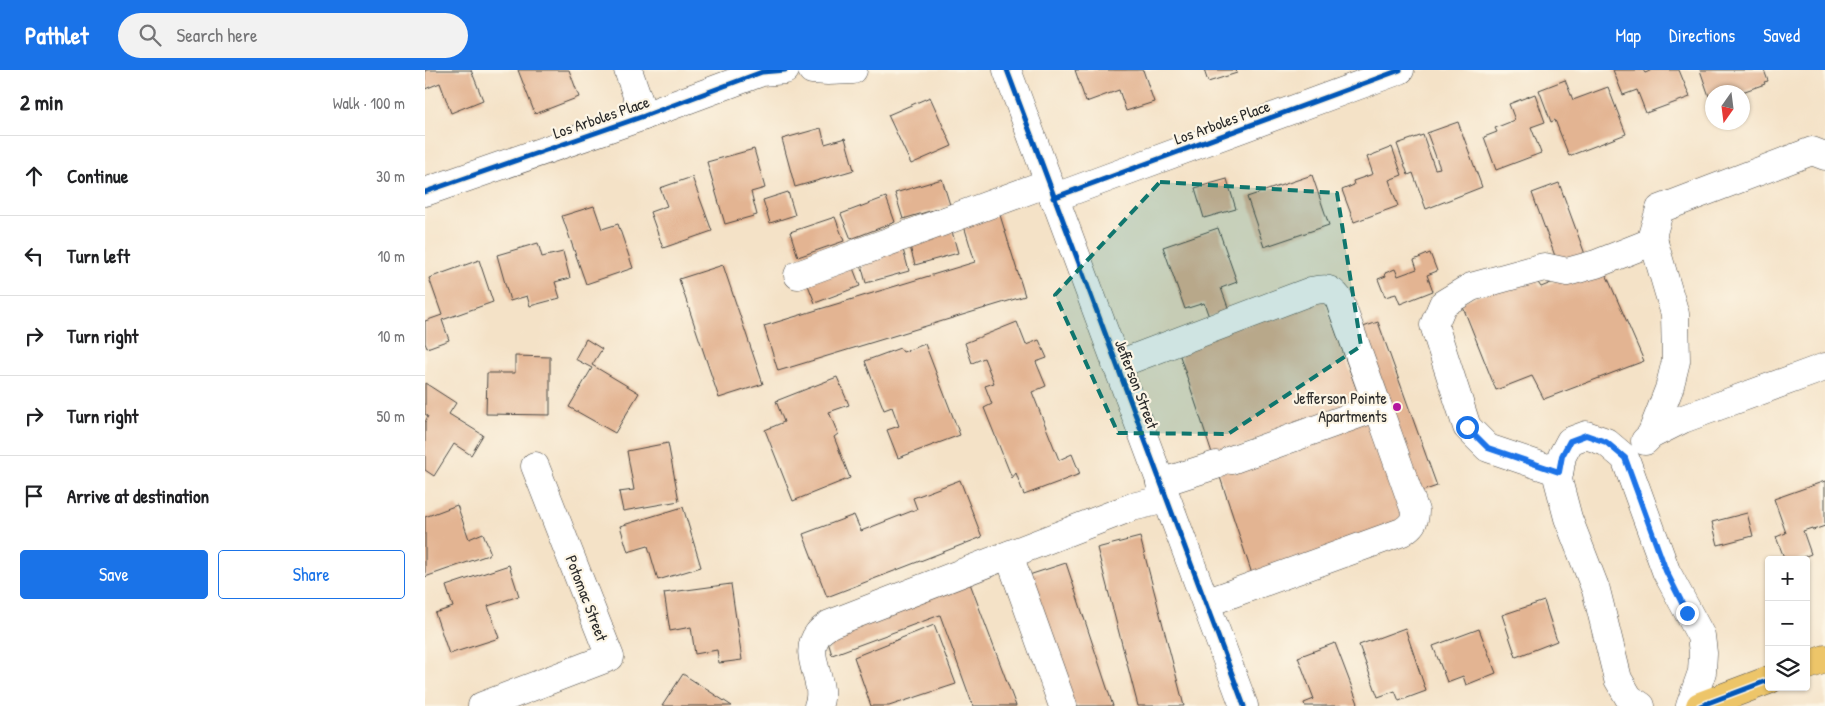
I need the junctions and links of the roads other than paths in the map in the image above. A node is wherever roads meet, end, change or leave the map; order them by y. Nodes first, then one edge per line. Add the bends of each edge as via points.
1 (629, 70) edge
2 (785, 70) edge
3 (812, 70) edge
4 (853, 70) edge
5 (1007, 70) edge
6 (1400, 70) edge
7 (1351, 78) edge
8 (644, 116) junction
9 (1825, 156) edge
10 (1051, 190) junction
11 (425, 192) edge
12 (1653, 241) junction
13 (798, 275) dead end
14 (1116, 365) junction
15 (1825, 368) edge
16 (1378, 407) junction
17 (1651, 435) junction
18 (1625, 458) junction
19 (535, 466) dead end
20 (1559, 472) junction
21 (1163, 491) junction
22 (1009, 555) junction
23 (1206, 603) junction
24 (1825, 659) edge
25 (1810, 665) edge
26 (1765, 682) edge
27 (481, 706) edge
28 (818, 706) edge
29 (1063, 706) edge
30 (1244, 706) edge
31 (1641, 706) edge
32 (1690, 706) edge
33 (1700, 706) edge

1 - 8 street
2 - 8 street, Los Arboles Place via 762,72
3 - 4 street
5 - 10 street, Jefferson Street
6 - 7 street, Los Arboles Place
7 - 10 street, Los Arboles Place
8 - 11 street, Los Arboles Place
9 - 12 street via 1812,151 1660,209
10 - 13 street, Los Arboles Place
10 - 14 street, Jefferson Street
12 - 17 street via 1675,314 1676,360 1669,389
12 - 20 street via 1567,272 1544,267 1471,287 1443,304 1434,326 1467,427 1488,448
14 - 16 street via 1322,288 1333,291 1339,299
14 - 21 street, Jefferson Street
15 - 17 street via 1683,419
16 - 21 street via 1223,463
16 - 23 street via 1415,511 1411,526
17 - 18 street
18 - 20 street via 1606,442 1586,435 1570,441 1562,456
18 - 32 street via 1666,571 1701,636 1702,672
19 - 27 street, Potomac Street via 610,658
20 - 31 street via 1558,480 1568,518 1596,590 1618,679 1629,698
21 - 22 street via 1132,507
21 - 23 street, Jefferson Street
22 - 28 street via 829,624 817,635 813,645 812,654 821,690
22 - 29 street
23 - 30 street, Jefferson Street
24 - 25 main road
26 - 33 main road

